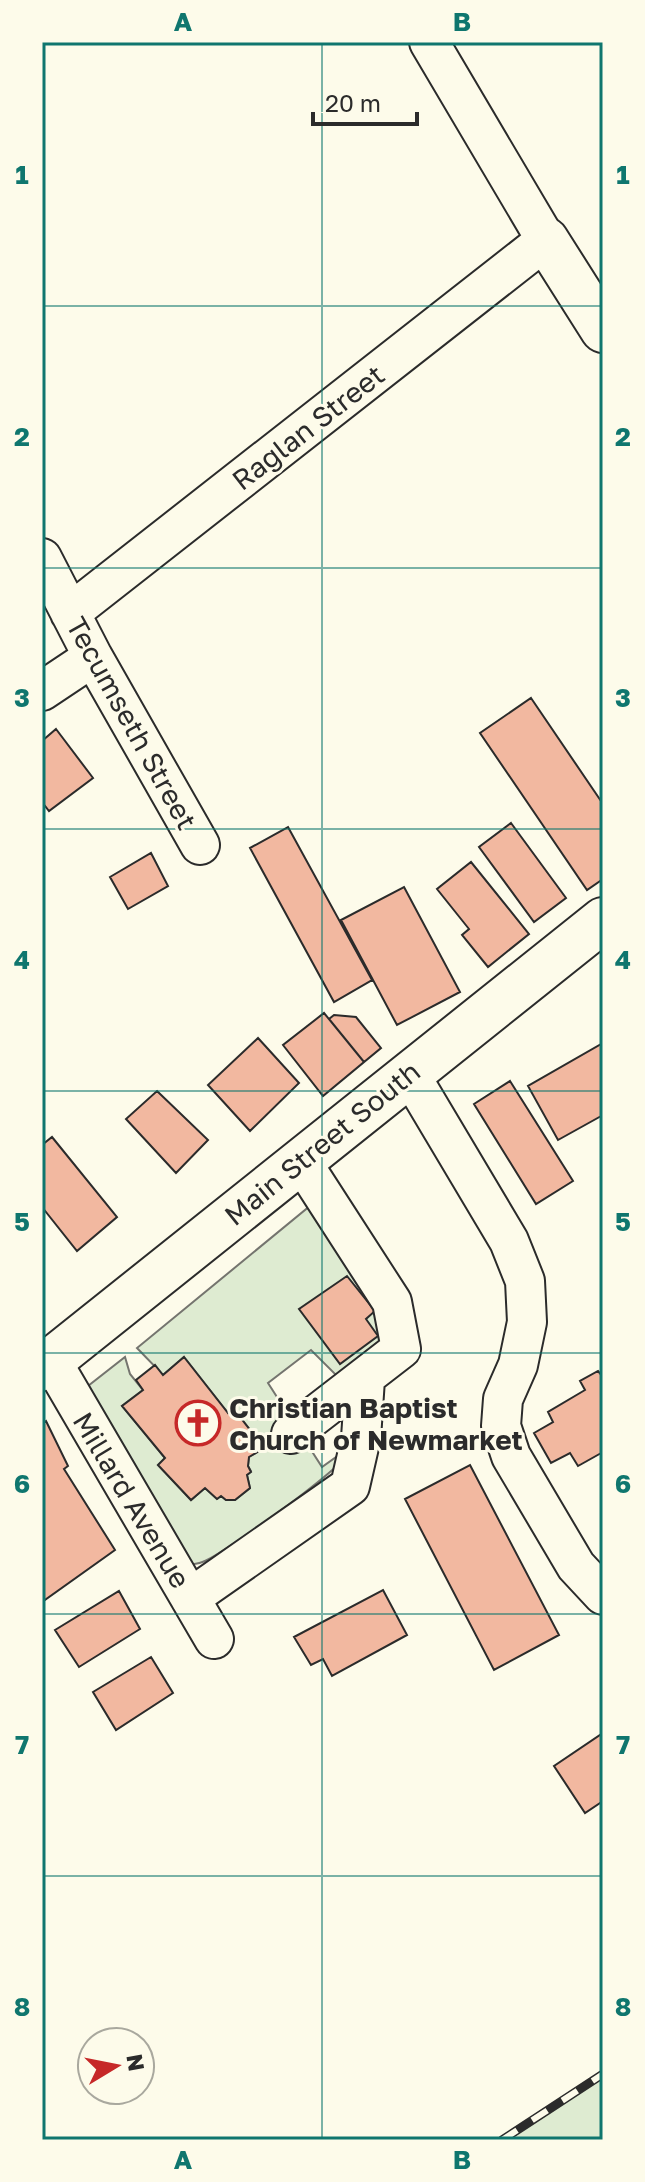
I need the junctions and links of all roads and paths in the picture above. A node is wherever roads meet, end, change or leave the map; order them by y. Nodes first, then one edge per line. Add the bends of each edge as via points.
1 (429, 42) edge
2 (546, 240) junction
3 (603, 330) edge
4 (42, 558) edge
5 (70, 613) junction
6 (93, 657) junction
7 (42, 691) edge
8 (200, 845) dead end
9 (603, 920) edge
10 (409, 1073) junction
11 (301, 1161) junction
12 (46, 1364) edge
13 (365, 1379) junction
14 (291, 1434) dead end
15 (603, 1595) edge
16 (190, 1598) junction
17 (214, 1639) dead end

1 - 2 street
2 - 3 main road
2 - 5 street, Raglan Street
4 - 5 street, Tecumseth Street
5 - 6 street, Tecumseth Street
6 - 7 street
6 - 8 street, Tecumseth Street
9 - 10 main road, Main Street South
10 - 11 main road, Main Street South
10 - 15 street via 509,1241 525,1281 527,1322 518,1365 503,1399 501,1426 511,1456 576,1566
11 - 12 main road, Main Street South
11 - 13 street via 392,1302 401,1349
12 - 16 street, Millard Avenue
13 - 14 street
13 - 16 street via 361,1438 350,1486
16 - 17 street, Millard Avenue

